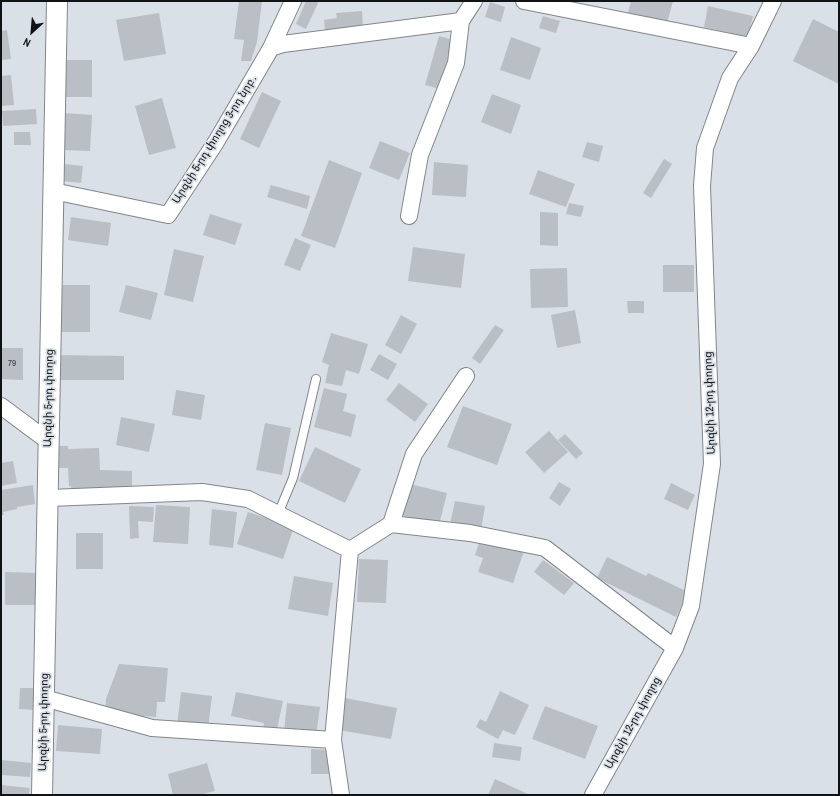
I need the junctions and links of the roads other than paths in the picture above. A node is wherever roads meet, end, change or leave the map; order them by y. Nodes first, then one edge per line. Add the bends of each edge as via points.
1 (57, 1) edge
2 (293, 1) edge
3 (474, 1) edge
4 (524, 1) edge
5 (773, 1) edge
6 (461, 21) junction
7 (751, 46) junction
8 (271, 48) junction
9 (53, 191) junction
10 (409, 216) dead end
11 (466, 376) dead end
12 (316, 380) dead end
13 (1, 406) edge
14 (48, 441) junction
15 (49, 498) junction
16 (278, 514) junction
17 (391, 524) junction
18 (350, 550) junction
19 (675, 648) junction
20 (44, 698) junction
21 (333, 740) junction
22 (42, 795) edge
23 (341, 795) edge
24 (593, 795) edge

1 - 9 street, Արզնի 5-րդ փողոց
2 - 8 street, Արզնի 5-րդ փողոց 3-րդ նրբ․
3 - 6 street
4 - 7 street
5 - 7 street, Արզնի 12-րդ փողոց
6 - 8 street via 283,44
6 - 10 street via 456,63 420,155
7 - 19 street, Արզնի 12-րդ փողոց via 730,78 705,148 702,186 712,464 691,606
8 - 9 street, Արզնի 5-րդ փողոց 3-րդ նրբ․ via 216,142 168,215
9 - 14 street, Արզնի 5-րդ փողոց
11 - 17 street via 414,454
12 - 16 lane via 293,478
13 - 14 street
14 - 15 street, Արզնի 5-րդ փողոց
15 - 16 street via 202,492 248,499
15 - 20 street, Արզնի 5-րդ փողոց
16 - 18 street
17 - 18 street
17 - 19 street via 470,533 545,548
18 - 21 street
19 - 24 street, Արզնի 12-րդ փողոց
20 - 21 street via 152,728
20 - 22 street, Արզնի 5-րդ փողոց
21 - 23 street

